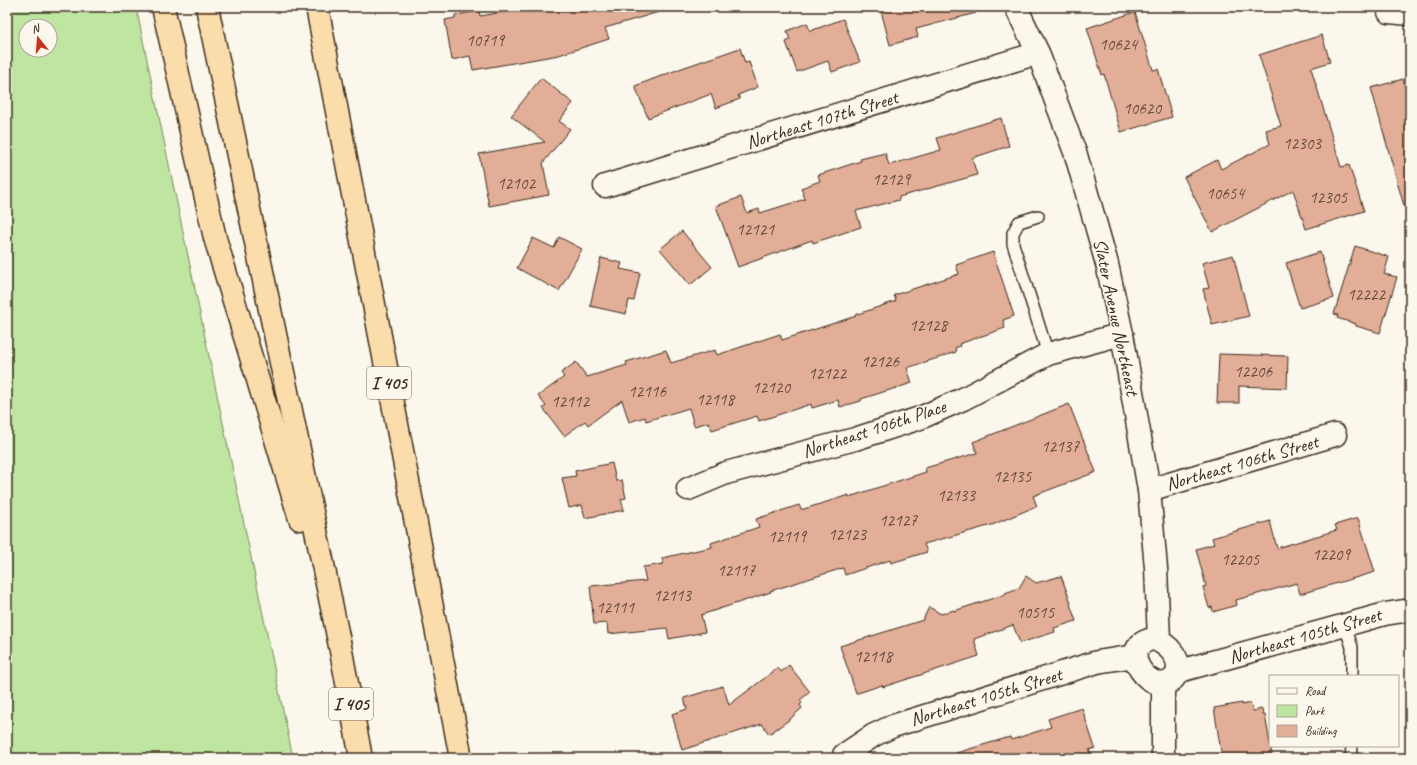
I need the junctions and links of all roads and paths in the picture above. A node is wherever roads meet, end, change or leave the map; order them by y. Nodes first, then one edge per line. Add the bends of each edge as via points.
1 (163, 7) edge
2 (207, 7) edge
3 (317, 7) edge
4 (1016, 7) edge
5 (1038, 53) junction
6 (605, 186) dead end
7 (1038, 216) dead end
8 (1122, 334) junction
9 (1048, 354) junction
10 (1335, 435) dead end
11 (688, 489) dead end
12 (1149, 490) junction
13 (1410, 610) edge
14 (1345, 626) junction
15 (1158, 640) junction
16 (341, 651) junction
17 (1135, 656) junction
18 (1352, 675) edge
19 (1170, 677) junction
20 (1352, 747) edge
21 (844, 755) dead end
22 (362, 758) edge
23 (461, 758) edge
24 (1162, 758) edge
25 (1351, 758) edge

1 - 16 highway via 214,238
2 - 16 highway, I 405
3 - 23 highway, I 405
4 - 5 street, Slater Avenue Northeast
5 - 6 street, Northeast 107th Street
5 - 8 street, Slater Avenue Northeast via 1076,155 1107,264
7 - 9 lane via 1019,222 1013,233 1013,244
8 - 9 street, Northeast 106th Place
8 - 12 street, Slater Avenue Northeast
9 - 11 street, Northeast 106th Place via 963,399 920,418 855,439 726,473
10 - 12 street, Northeast 106th Street
12 - 15 street, Slater Avenue Northeast via 1156,568
13 - 14 street, Northeast 105th Street via 1385,614
14 - 18 lane via 1352,648
14 - 19 street, Northeast 105th Street
15 - 17 street via 1145,641 1139,646
15 - 19 street via 1175,656 1178,663
16 - 22 highway, I 405
17 - 19 street via 1139,668 1153,682
17 - 21 street, Northeast 105th Street via 1097,662 893,726
19 - 24 street
20 - 25 lane

